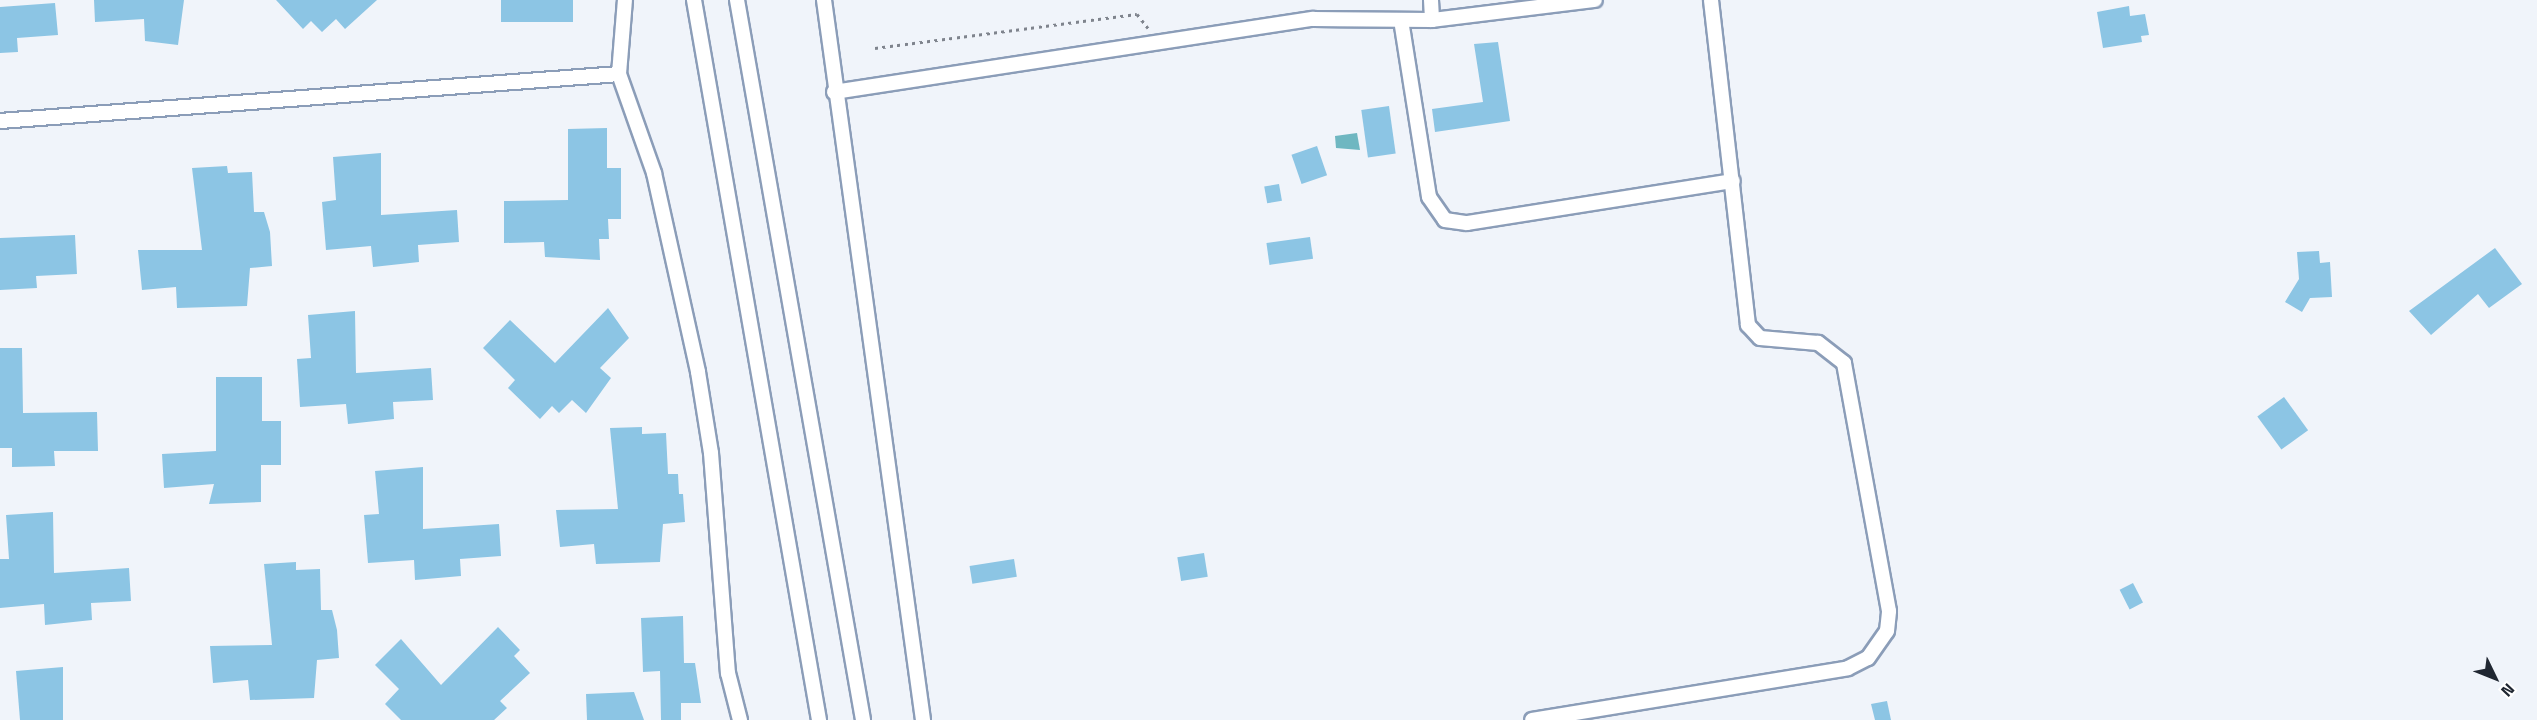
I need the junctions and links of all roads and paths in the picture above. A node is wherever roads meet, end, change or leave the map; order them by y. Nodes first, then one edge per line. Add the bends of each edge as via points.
1 (624, 0) edge
2 (694, 0) edge
3 (737, 0) edge
4 (824, 0) edge
5 (1431, 0) edge
6 (1595, 0) edge
7 (1711, 0) edge
8 (1401, 20) junction
9 (1432, 20) junction
10 (1150, 42) junction
11 (875, 48) dead end
12 (619, 74) junction
13 (834, 92) junction
14 (0, 121) edge
15 (1733, 182) junction
16 (740, 720) edge
17 (819, 720) edge
18 (863, 720) edge
19 (923, 720) edge
20 (1532, 720) edge

1 - 12 street
2 - 17 street
3 - 18 street
4 - 13 street
5 - 9 street
6 - 9 street
7 - 15 street
8 - 9 street
8 - 10 street via 1313,19
8 - 15 street via 1429,197 1445,220 1467,223
10 - 11 path via 1147,21 1137,14
10 - 13 street
12 - 14 street
12 - 16 street via 654,172 698,372 711,453 728,674
13 - 19 street
15 - 20 street via 1751,331 1766,339 1828,347 1848,374 1889,611 1887,631 1868,658 1848,668

